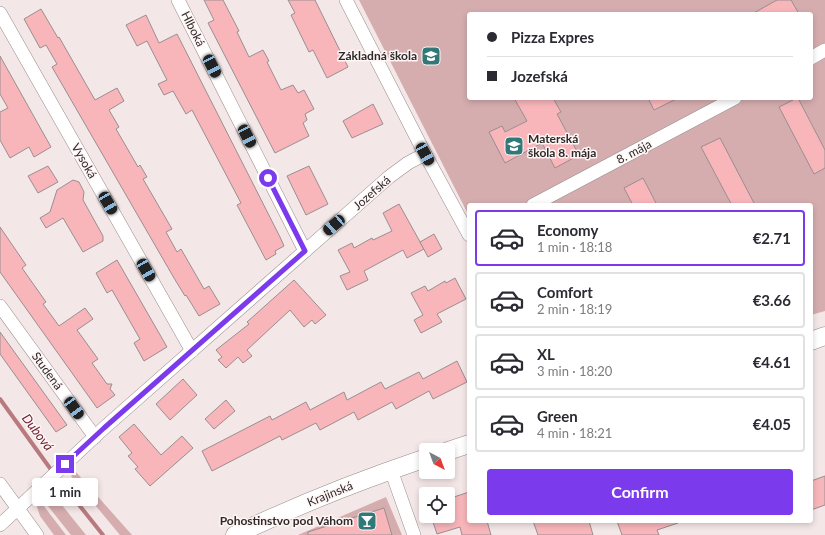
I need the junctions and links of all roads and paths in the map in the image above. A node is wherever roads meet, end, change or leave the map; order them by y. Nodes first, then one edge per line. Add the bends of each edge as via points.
1 (178, 0) edge
2 (346, 0) edge
3 (0, 13) edge
4 (825, 50) edge
5 (813, 57) edge
6 (731, 100) edge
7 (425, 154) junction
8 (537, 203) edge
9 (467, 231) edge
10 (305, 251) junction
11 (0, 306) edge
12 (825, 336) edge
13 (813, 340) edge
14 (192, 351) junction
15 (95, 437) junction
16 (467, 445) edge
17 (455, 449) edge
18 (419, 460) edge
19 (391, 470) junction
20 (0, 484) edge
21 (18, 508) junction
22 (0, 525) edge
23 (37, 535) edge
24 (235, 535) edge
25 (414, 535) edge

1 - 10 street, Hlboká
2 - 7 street
3 - 14 street, Vysoká
4 - 5 street
6 - 8 street, 8. mája
7 - 9 street
7 - 10 street, Jozefská via 389,177
10 - 14 street, Jozefská
11 - 15 street, Studená
12 - 13 main road
14 - 15 street, Jozefská
15 - 21 street, Jozefská
16 - 17 main road
18 - 19 main road, Krajinská
19 - 24 main road, Krajinská
19 - 25 street
20 - 21 street
21 - 22 street, Jozefská
21 - 23 street

